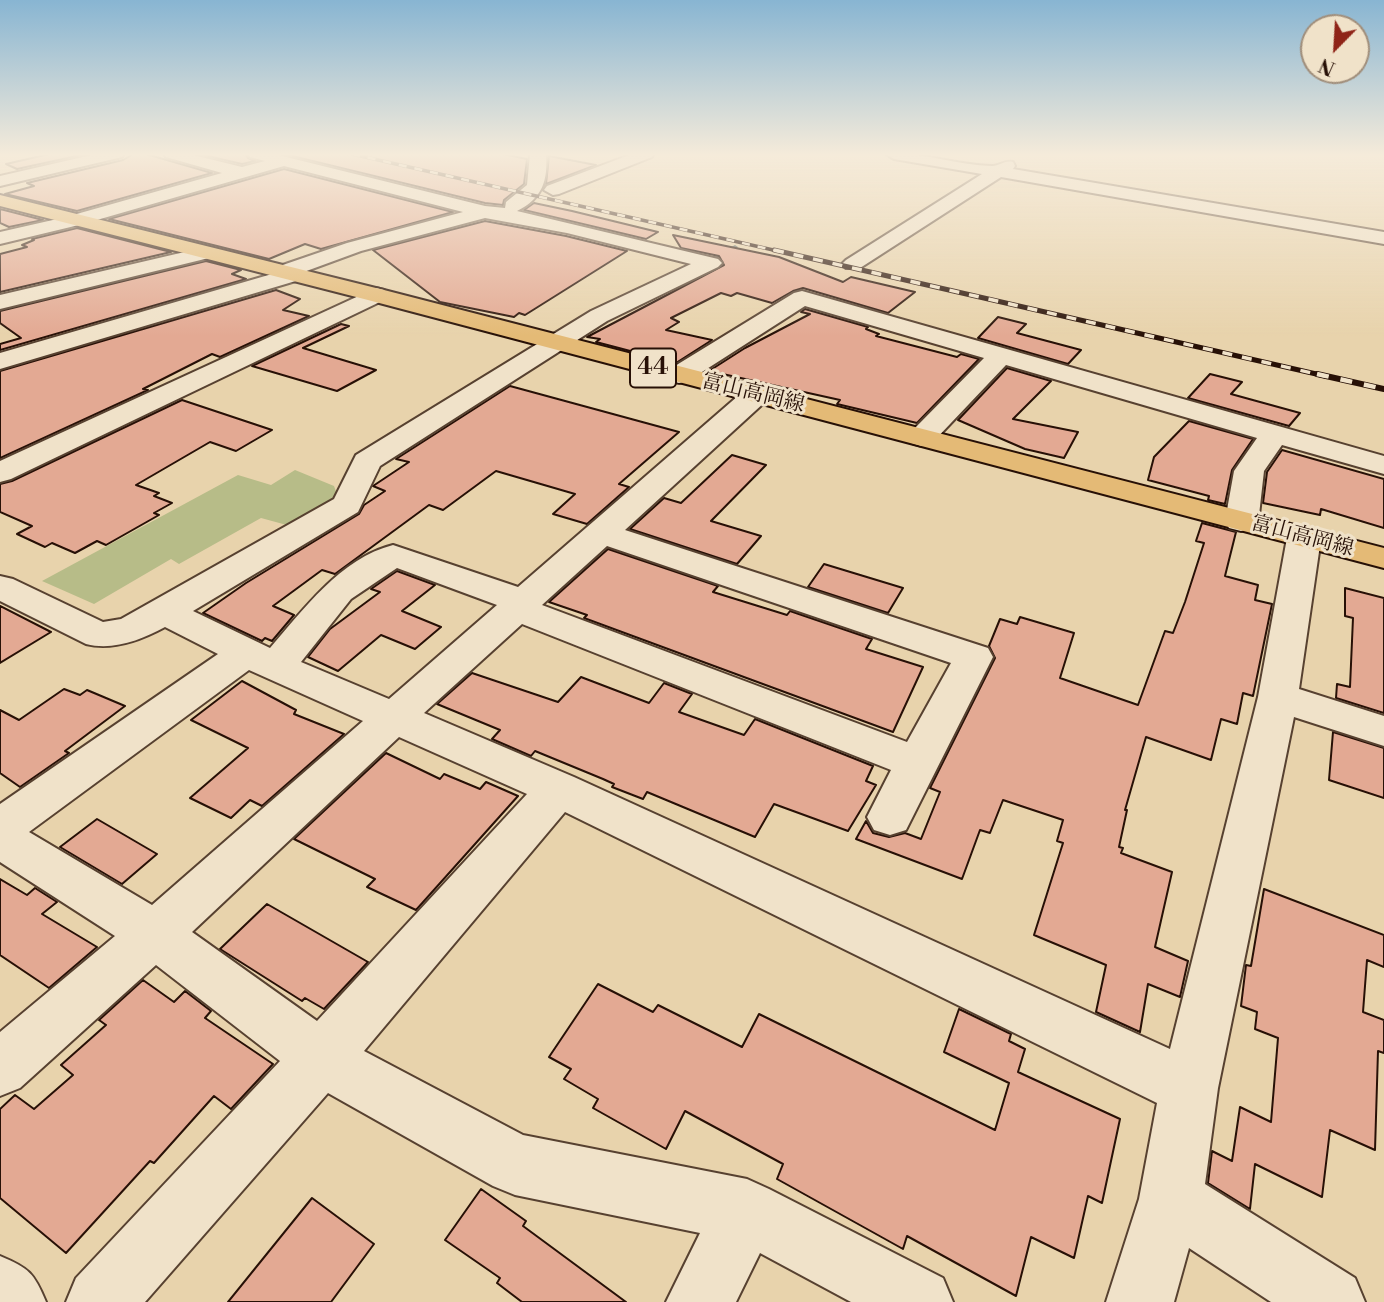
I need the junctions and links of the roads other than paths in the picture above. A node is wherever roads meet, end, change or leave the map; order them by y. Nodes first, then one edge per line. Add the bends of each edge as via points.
1 (55, 215) edge
2 (93, 215) edge
3 (473, 215) edge
4 (521, 215) edge
5 (931, 215) edge
6 (1248, 215) edge
7 (75, 220) junction
8 (0, 238) edge
9 (1384, 238) edge
10 (206, 253) junction
11 (287, 274) junction
12 (376, 295) junction
13 (802, 298) junction
14 (0, 302) edge
15 (555, 343) junction
16 (1001, 355) junction
17 (0, 361) edge
18 (679, 375) junction
19 (756, 395) junction
20 (1275, 435) junction
21 (922, 437) junction
22 (1384, 465) edge
23 (0, 473) edge
24 (1241, 521) junction
25 (602, 533) junction
26 (1304, 538) junction
27 (1384, 558) edge
28 (0, 587) edge
29 (521, 606) junction
30 (165, 612) junction
31 (261, 660) junction
32 (1278, 697) junction
33 (394, 717) junction
34 (1384, 731) edge
35 (917, 763) junction
36 (558, 789) junction
37 (890, 817) dead end
38 (0, 828) edge
39 (0, 838) edge
40 (155, 934) junction
41 (321, 1058) junction
42 (0, 1069) edge
43 (1189, 1088) junction
44 (1171, 1199) junction
45 (747, 1212) junction
46 (0, 1290) edge
47 (12, 1302) edge
48 (100, 1302) edge
49 (700, 1302) edge
50 (919, 1302) edge
51 (1140, 1302) edge
52 (1331, 1302) edge

1 - 7 main road, 富山高岡線 / 44
2 - 7 street
3 - 11 street via 354,247
4 - 15 street via 721,258 599,316
5 - 13 street
6 - 9 street
7 - 8 street
7 - 10 main road, 富山高岡線 / 44
10 - 11 main road, 富山高岡線 / 44
10 - 14 street
11 - 12 main road, 富山高岡線 / 44
11 - 17 street
12 - 15 main road, 富山高岡線 / 44
12 - 23 street
13 - 16 street
13 - 18 street
15 - 18 main road, 富山高岡線 / 44
15 - 30 street via 367,461 346,505
16 - 20 street
16 - 21 street
18 - 19 main road, 富山高岡線 / 44
19 - 21 main road, 富山高岡線 / 44
19 - 25 street
20 - 22 street
20 - 24 street via 1249,472
21 - 24 main road, 富山高岡線 / 44
24 - 26 main road, 富山高岡線 / 44
25 - 29 street
25 - 35 street via 980,646
26 - 27 main road, 富山高岡線 / 44
26 - 32 street
28 - 30 street via 99,635 130,630
29 - 31 street via 393,555 338,591
29 - 33 street
29 - 35 street
30 - 31 street
31 - 33 street
31 - 38 street
32 - 34 street
32 - 43 street
33 - 36 street
33 - 40 street
35 - 37 street
36 - 41 street
36 - 43 street
39 - 40 street
40 - 41 street
40 - 42 street
41 - 45 street via 515,1164
41 - 48 street
43 - 44 street
44 - 51 street
44 - 52 street
45 - 49 street
45 - 50 street
46 - 47 street

